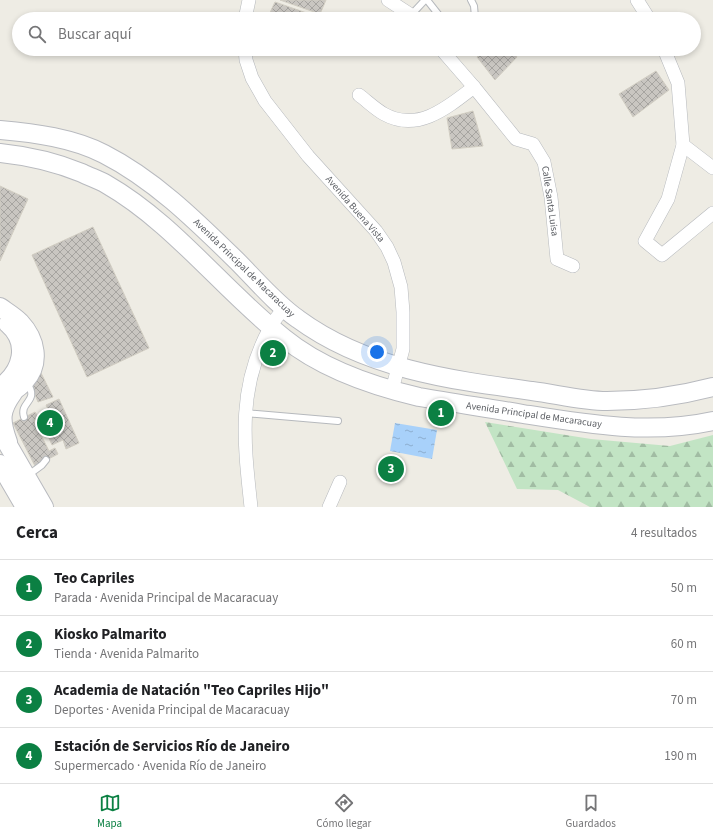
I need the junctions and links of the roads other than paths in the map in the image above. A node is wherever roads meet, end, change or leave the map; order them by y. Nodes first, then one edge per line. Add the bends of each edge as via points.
1 (249, 0) edge
2 (388, 0) edge
3 (426, 0) edge
4 (471, 0) edge
5 (637, 0) edge
6 (246, 12) edge
7 (406, 12) edge
8 (417, 12) edge
9 (436, 12) edge
10 (475, 12) edge
11 (645, 12) edge
12 (246, 56) edge
13 (447, 56) edge
14 (667, 56) edge
15 (474, 87) junction
16 (359, 95) dead end
17 (0, 130) edge
18 (683, 145) junction
19 (0, 153) edge
20 (713, 168) edge
21 (713, 213) edge
22 (573, 266) dead end
23 (0, 307) edge
24 (284, 308) junction
25 (0, 317) edge
26 (270, 327) junction
27 (399, 367) junction
28 (10, 384) edge
29 (713, 387) edge
30 (392, 390) junction
31 (0, 400) edge
32 (245, 413) junction
33 (24, 417) dead end
34 (338, 421) dead end
35 (713, 421) edge
36 (4, 437) edge
37 (46, 460) dead end
38 (0, 464) edge
39 (27, 476) junction
40 (340, 482) dead end
41 (25, 507) edge
42 (44, 507) edge
43 (251, 507) edge
44 (329, 507) edge

1 - 6 street
2 - 7 street
3 - 8 lane
3 - 9 lane
4 - 10 lane
5 - 11 street
12 - 27 street, Avenida Buena Vista via 252,78 264,101 308,156 376,230 387,247 401,287 403,349
13 - 15 street, Calle Santa Luisa
14 - 18 street via 678,83
15 - 16 street via 443,111 433,116 408,120 395,119 383,113
15 - 22 street, Calle Santa Luisa via 516,139 533,144 544,162 551,196 558,259
17 - 24 street, Avenida Principal de Macaracuay via 79,144 104,154 125,167 161,190
18 - 20 street
18 - 21 street via 668,199 646,241 662,255
19 - 26 street, Avenida Principal de Macaracuay via 50,161 120,192 164,226
23 - 28 street via 20,321 28,331 35,359 33,368
24 - 26 street
24 - 27 street, Avenida Principal de Macaracuay via 316,332 335,342
25 - 28 street via 13,328 20,340 20,359
26 - 30 street, Avenida Principal de Macaracuay via 317,360 344,373
26 - 32 street via 255,360
27 - 29 street, Avenida Principal de Macaracuay via 494,386 606,401 672,396
27 - 30 street, Avenida Buena Vista
28 - 31 street
28 - 33 lane via 32,390 23,411
28 - 36 street via 1,416
30 - 35 street, Avenida Principal de Macaracuay via 418,397 589,425 650,428
32 - 34 lane
32 - 43 street via 245,452
36 - 39 street
37 - 39 lane
38 - 41 street
39 - 42 street
40 - 44 street

